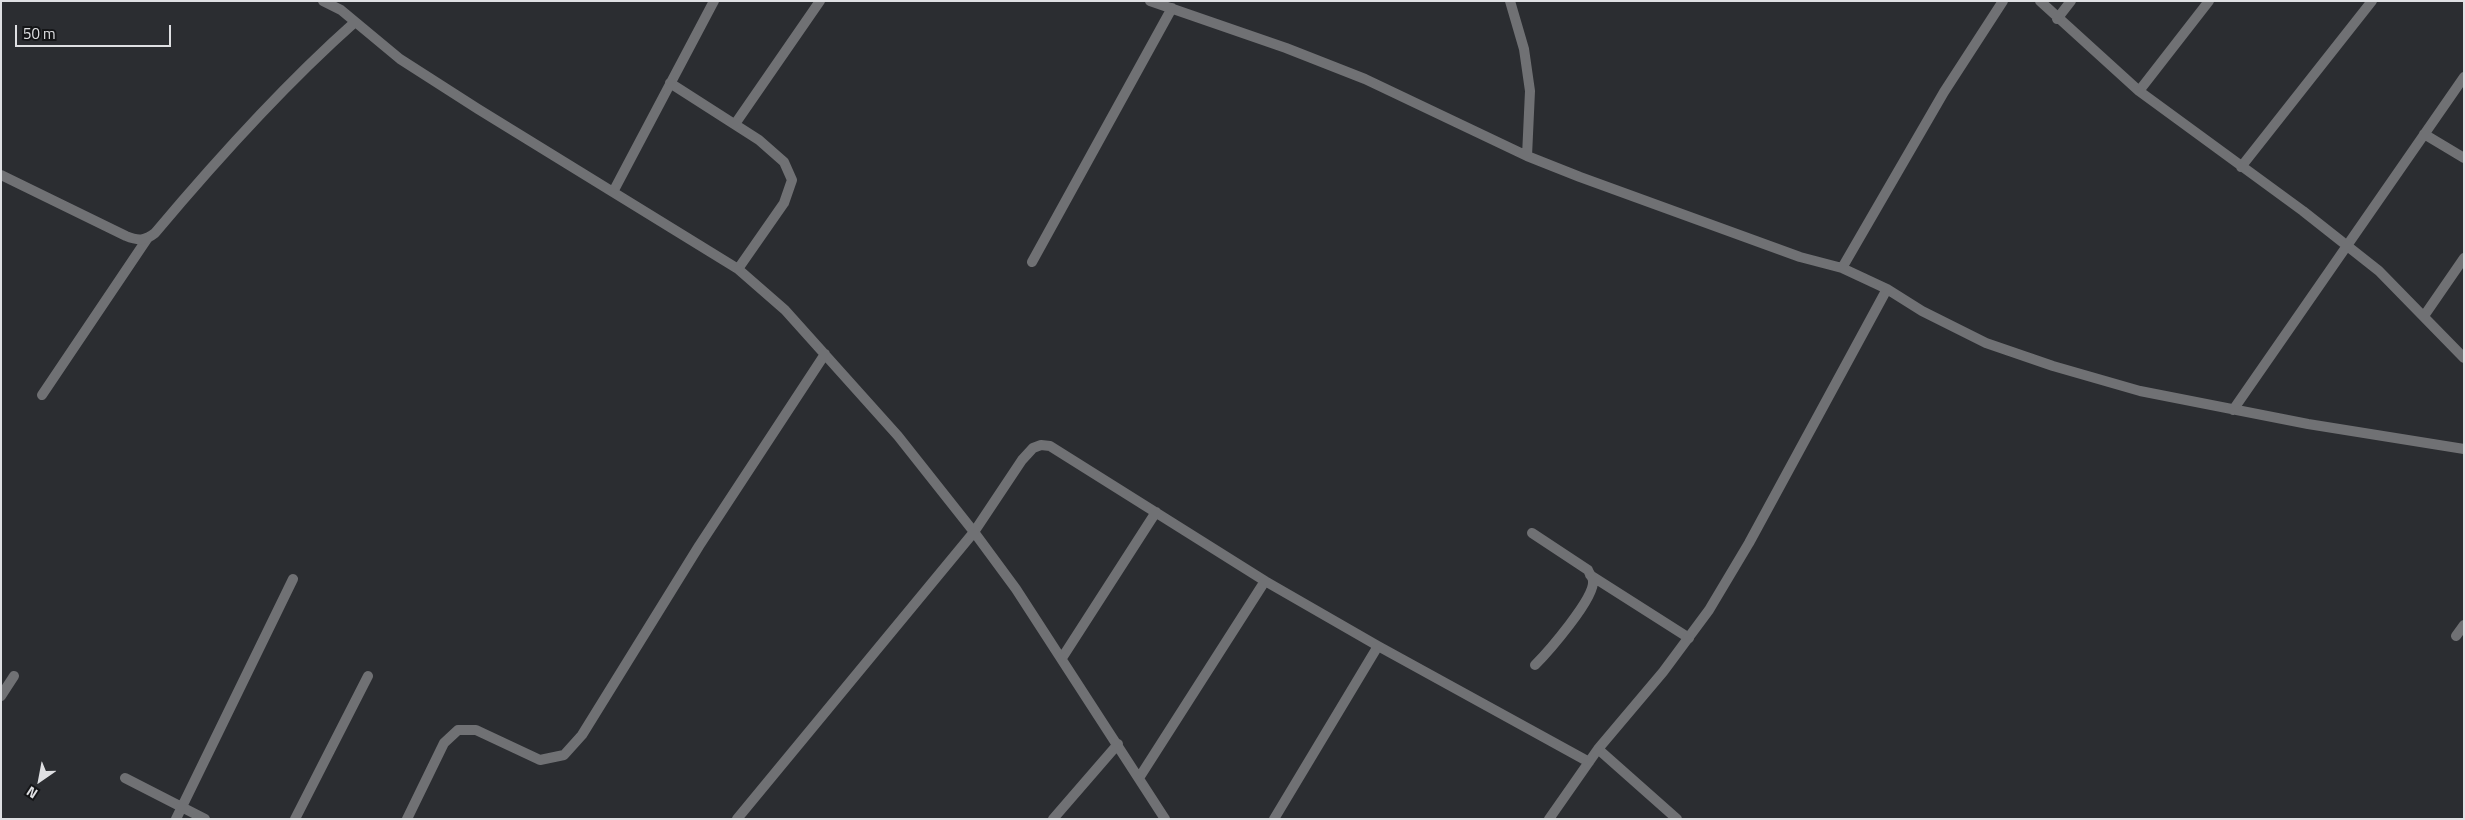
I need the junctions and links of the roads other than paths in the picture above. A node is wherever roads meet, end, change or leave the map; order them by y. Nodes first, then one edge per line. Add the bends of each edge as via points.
1 (322, 1) edge
2 (714, 1) edge
3 (820, 1) edge
4 (1150, 1) edge
5 (1510, 1) edge
6 (2003, 1) edge
7 (2040, 1) edge
8 (2071, 1) edge
9 (2209, 1) edge
10 (2372, 1) edge
11 (1172, 8) junction
12 (2058, 19) junction
13 (356, 22) junction
14 (2464, 77) edge
15 (670, 83) junction
16 (2139, 91) junction
17 (735, 124) junction
18 (2424, 134) junction
19 (1527, 156) junction
20 (2464, 158) edge
21 (2241, 167) junction
22 (1, 175) edge
23 (613, 192) junction
24 (147, 239) junction
25 (2347, 244) junction
26 (2464, 258) edge
27 (1032, 262) dead end
28 (1842, 268) junction
29 (738, 270) junction
30 (1887, 289) junction
31 (2424, 316) junction
32 (825, 354) junction
33 (2464, 358) edge
34 (42, 395) dead end
35 (2233, 410) junction
36 (2464, 449) edge
37 (1156, 512) junction
38 (974, 532) junction
39 (1532, 533) dead end
40 (1590, 575) junction
41 (293, 578) dead end
42 (1266, 581) junction
43 (2464, 625) edge
44 (2456, 636) dead end
45 (1689, 638) junction
46 (1378, 646) junction
47 (1062, 658) junction
48 (1535, 665) dead end
49 (14, 676) dead end
50 (368, 676) dead end
51 (1, 696) edge
52 (1118, 744) junction
53 (1598, 749) junction
54 (1589, 762) junction
55 (126, 778) dead end
56 (1139, 778) junction
57 (182, 807) junction
58 (176, 819) edge
59 (205, 819) edge
60 (296, 819) edge
61 (407, 819) edge
62 (737, 819) edge
63 (1053, 819) edge
64 (1164, 819) edge
65 (1274, 819) edge
66 (1549, 819) edge
67 (1677, 819) edge

1 - 13 street
2 - 15 street
3 - 17 street
4 - 11 street
5 - 19 street via 1524,49 1530,91
6 - 28 street via 1944,92
7 - 12 street
8 - 12 street
9 - 16 street
10 - 21 street
11 - 19 street via 1365,79
11 - 27 street
12 - 16 street
13 - 23 street via 400,59 544,152
13 - 24 street via 268,106
14 - 18 street
15 - 17 street
15 - 23 street
16 - 21 street
17 - 29 street via 784,162 792,180 784,203
18 - 20 street
18 - 25 street
19 - 28 street via 1752,240
21 - 25 street
22 - 24 street via 137,241
23 - 29 street
24 - 34 street
25 - 31 street via 2379,270
25 - 35 street
26 - 31 street
28 - 30 street
29 - 32 street via 785,310
30 - 35 street via 1922,311 1994,346 2140,392
30 - 45 street via 1749,543 1710,610
31 - 33 street
32 - 38 street via 898,436
32 - 61 street via 699,546 582,735 564,755 540,760 476,730 458,730 444,743
35 - 36 street
37 - 38 street via 1050,446 1041,445 1032,448 1022,460
37 - 42 street
37 - 47 street
38 - 47 street
38 - 62 street
39 - 40 street via 1588,570
40 - 45 street
40 - 48 street via 1593,580 1591,590 1552,649
41 - 57 street
42 - 46 street
42 - 56 street
43 - 44 street
45 - 53 street
46 - 54 street
46 - 65 street
47 - 52 street
49 - 51 street
50 - 60 street
52 - 56 street
52 - 63 street
53 - 54 street
53 - 67 street
54 - 66 street
55 - 57 street
56 - 64 street
57 - 58 street
57 - 59 street

